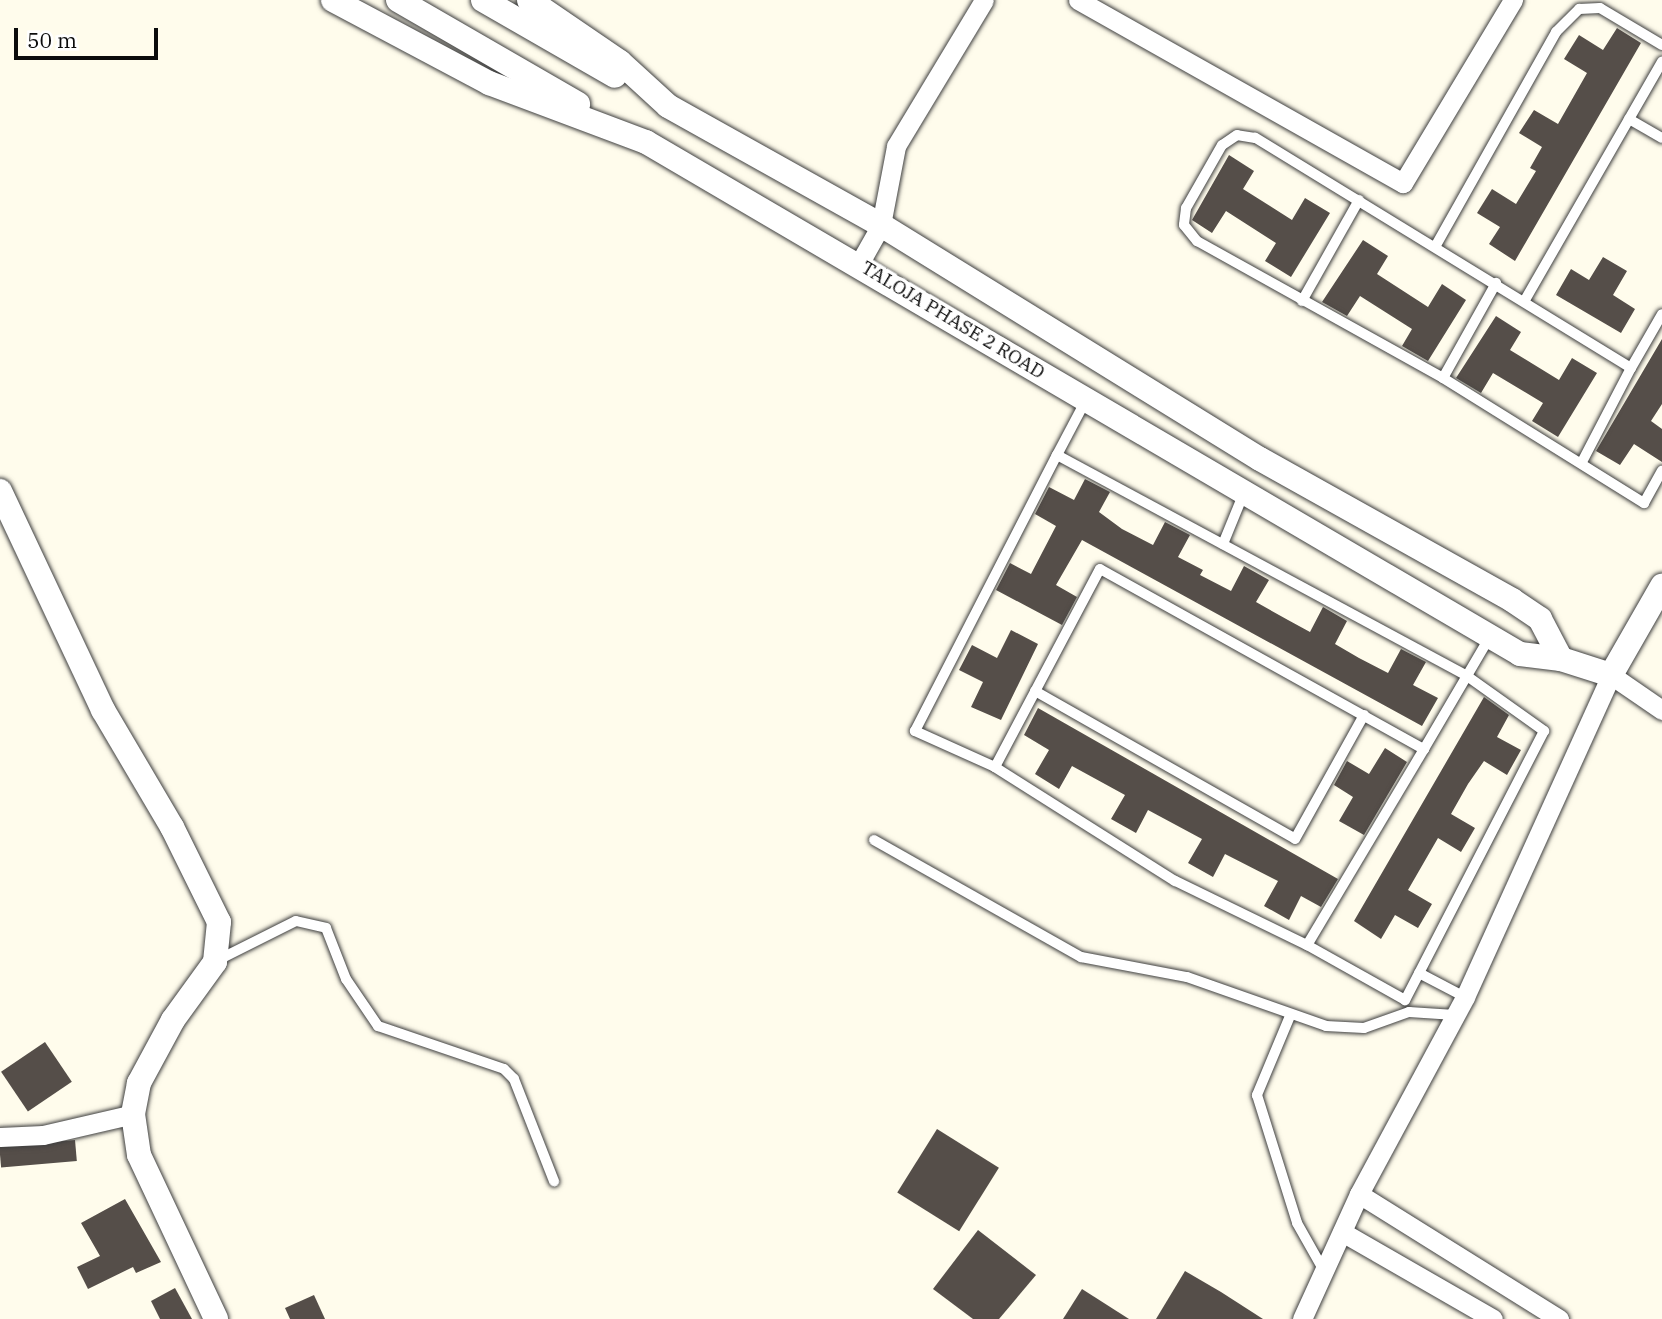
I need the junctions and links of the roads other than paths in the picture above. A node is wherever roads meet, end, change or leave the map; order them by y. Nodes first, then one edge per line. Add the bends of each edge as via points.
1 (333, 0) edge
2 (398, 0) edge
3 (529, 0) edge
4 (984, 0) edge
5 (1078, 0) edge
6 (1513, 0) edge
7 (484, 1) edge
8 (1662, 45) edge
9 (1662, 62) edge
10 (667, 106) junction
11 (1629, 119) junction
12 (1662, 138) edge
13 (646, 142) junction
14 (1359, 200) junction
15 (881, 225) junction
16 (1435, 247) junction
17 (859, 264) junction
18 (1496, 283) junction
19 (1302, 300) junction
20 (1525, 300) junction
21 (1662, 314) edge
22 (1631, 368) junction
23 (1443, 378) junction
24 (1087, 400) junction
25 (1057, 455) junction
26 (1582, 462) junction
27 (1662, 471) edge
28 (0, 491) edge
29 (1243, 495) junction
30 (1223, 544) junction
31 (1662, 586) edge
32 (1490, 637) junction
33 (1561, 659) junction
34 (1611, 675) junction
35 (1466, 676) junction
36 (1035, 691) junction
37 (1662, 710) edge
38 (1364, 715) junction
39 (1424, 749) junction
40 (995, 767) junction
41 (874, 840) dead end
42 (1307, 945) junction
43 (215, 962) junction
44 (1419, 973) junction
45 (1465, 996) junction
46 (1455, 1015) junction
47 (1290, 1016) junction
48 (133, 1114) junction
49 (0, 1137) edge
50 (554, 1181) dead end
51 (1359, 1194) junction
52 (1342, 1232) junction
53 (1324, 1271) junction
54 (216, 1319) edge
55 (1302, 1319) edge
56 (1493, 1319) edge
57 (1559, 1319) edge

1 - 13 street, TALOJA PHASE 2 ROAD via 489,83
2 - 13 street
3 - 10 street via 620,62
4 - 15 street via 896,146
5 - 6 street via 1403,183
7 - 10 street
8 - 16 lane via 1600,8 1579,9 1556,32
9 - 11 lane
10 - 15 street
11 - 12 lane
11 - 20 lane
13 - 17 street, TALOJA PHASE 2 ROAD
14 - 16 lane
14 - 19 lane
14 - 19 lane via 1255,138 1237,135 1222,145 1186,208 1184,225 1197,242
15 - 17 street
15 - 33 street via 1260,459 1521,606 1540,619
16 - 18 lane
17 - 24 street, TALOJA PHASE 2 ROAD
18 - 20 lane
18 - 23 lane
19 - 23 lane
20 - 22 lane
21 - 22 lane
22 - 26 lane
23 - 26 lane
24 - 25 lane
24 - 29 street, TALOJA PHASE 2 ROAD
25 - 30 lane
25 - 40 lane via 915,731
26 - 27 lane via 1644,503
28 - 43 street via 103,710 172,827 219,922
29 - 30 lane
29 - 32 street, TALOJA PHASE 2 ROAD
30 - 35 lane
31 - 34 street
32 - 33 street, TALOJA PHASE 2 ROAD via 1520,654
32 - 35 lane
33 - 34 street, TALOJA PHASE 2 ROAD
34 - 37 street
34 - 45 street
35 - 39 lane
35 - 44 lane via 1544,731
36 - 38 lane via 1100,569
36 - 38 lane via 1295,839
36 - 40 lane
38 - 39 lane
39 - 42 lane
40 - 42 lane via 1175,881
41 - 47 lane via 1081,957 1186,978
42 - 44 lane via 1405,1000
43 - 48 street via 139,1083
43 - 50 lane via 296,921 326,928 346,979 378,1026 504,1069 514,1079
44 - 45 lane
45 - 46 street
46 - 47 lane via 1409,1012 1364,1028 1326,1026
46 - 51 street
47 - 53 lane via 1257,1095 1297,1223
48 - 49 street via 43,1135
48 - 54 street via 139,1155
51 - 52 street
51 - 57 street
52 - 53 street
52 - 56 street
53 - 55 street

